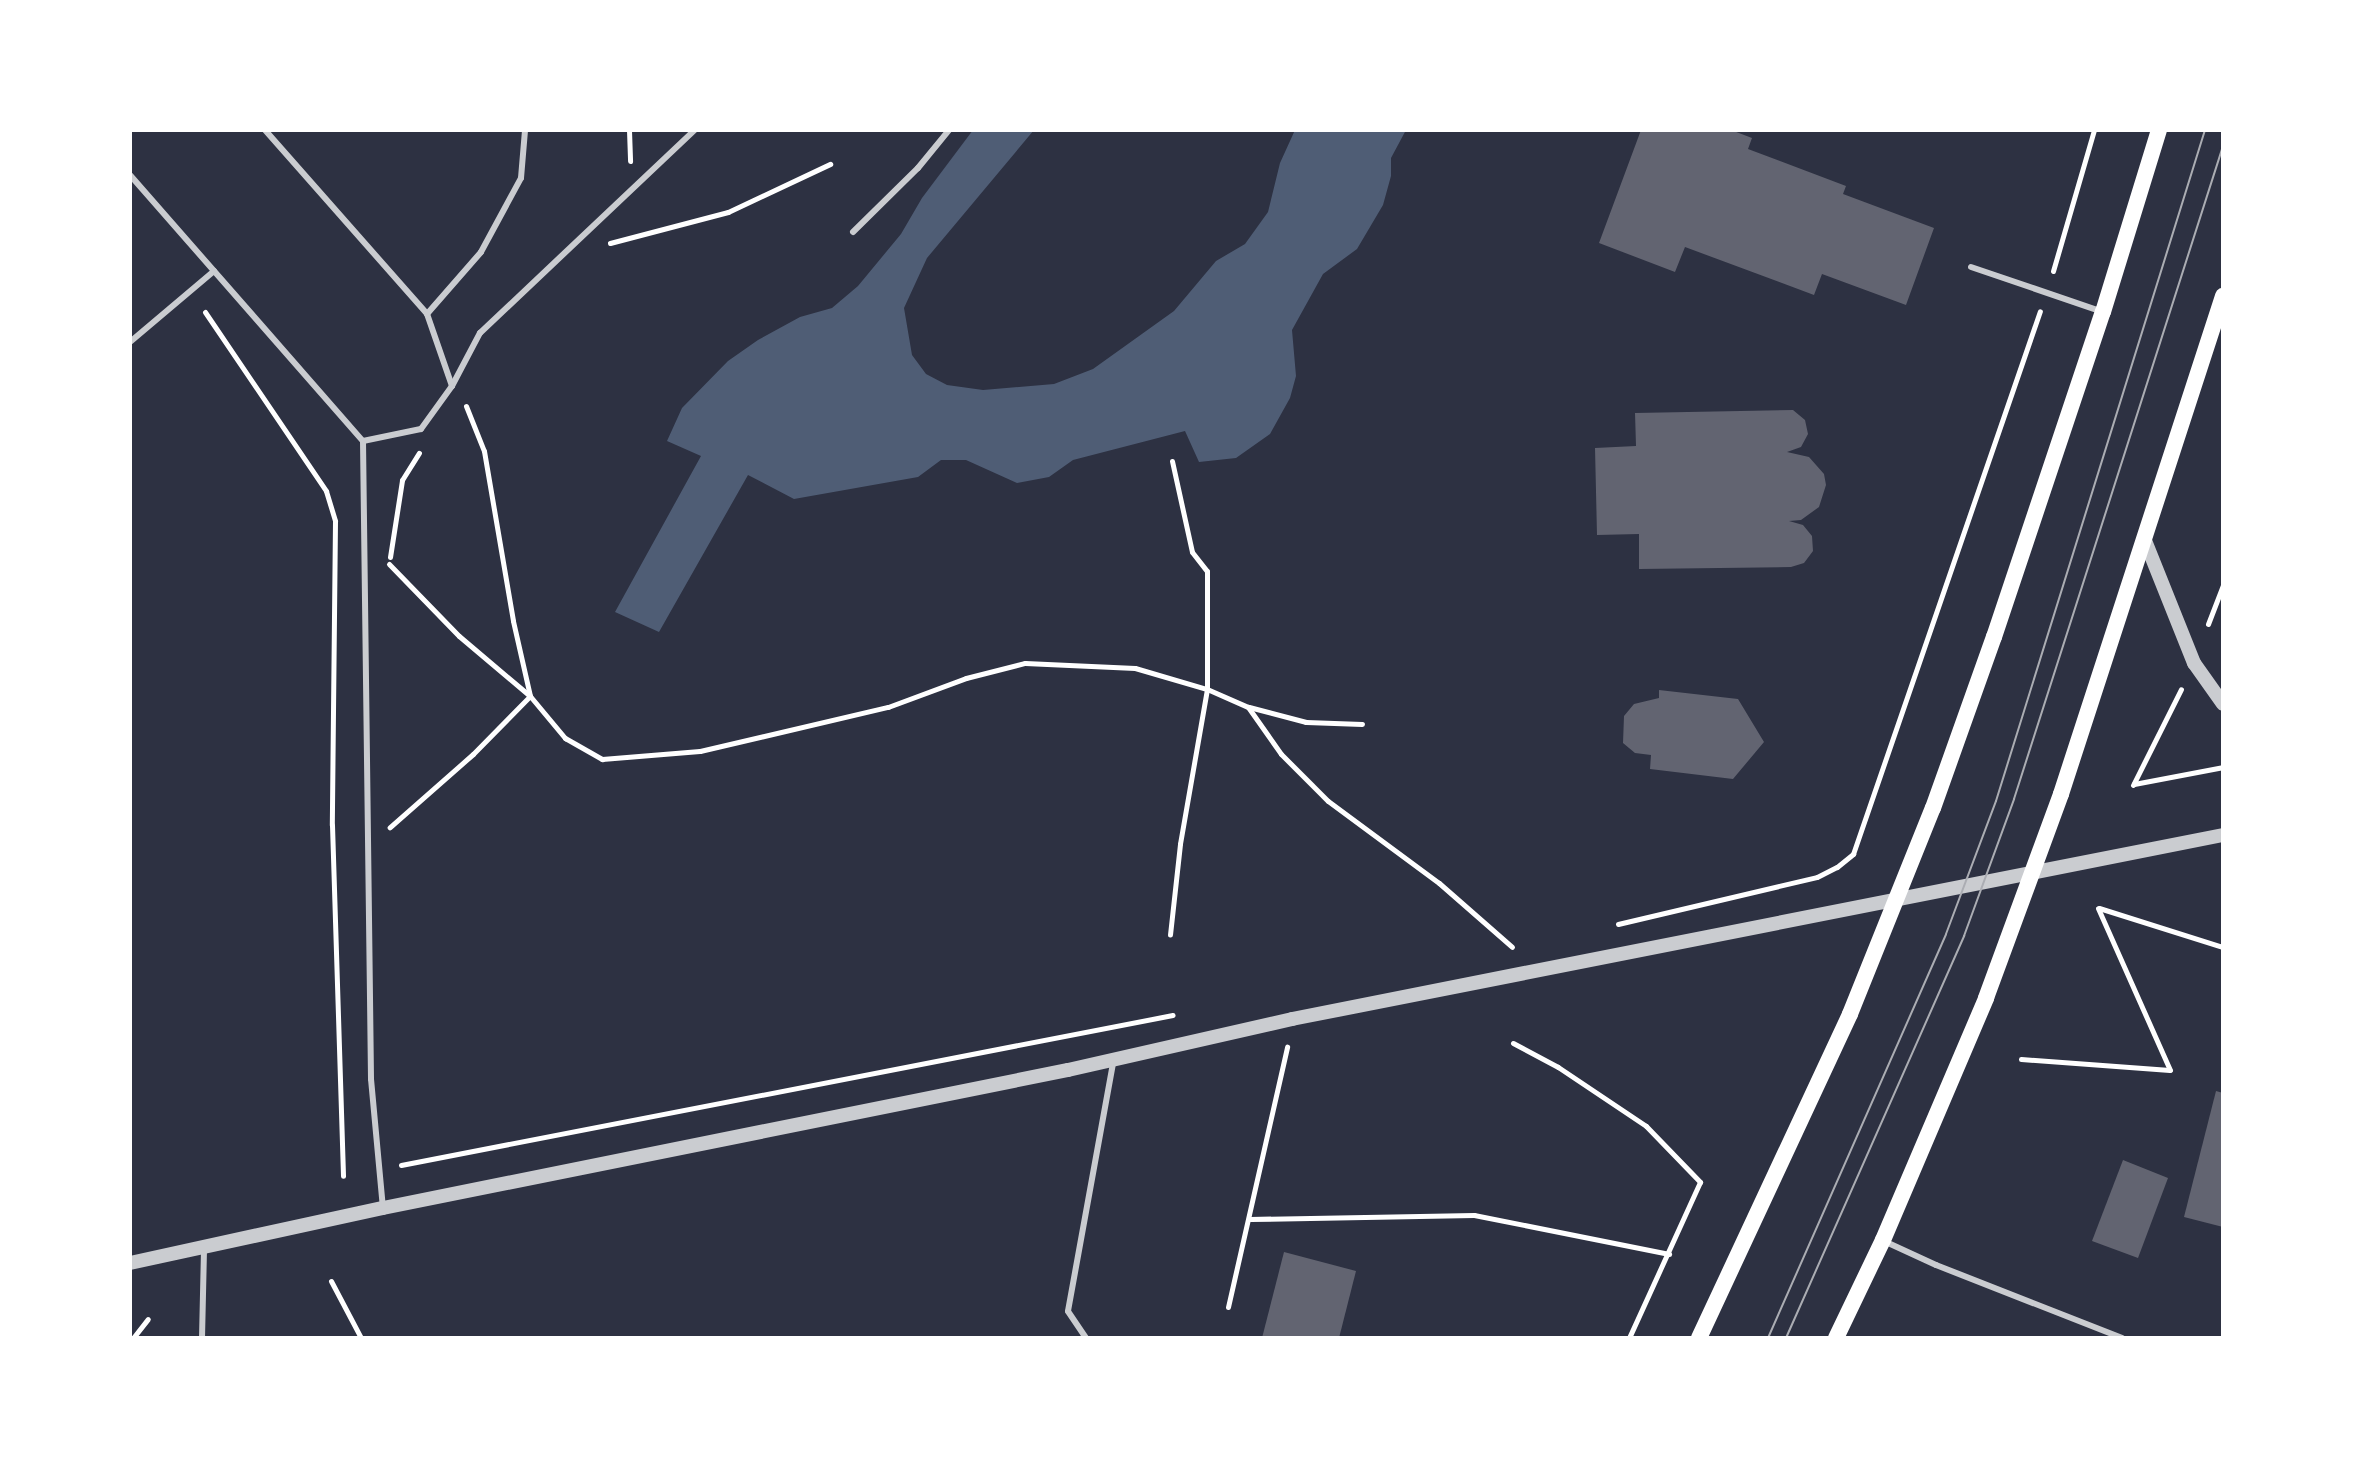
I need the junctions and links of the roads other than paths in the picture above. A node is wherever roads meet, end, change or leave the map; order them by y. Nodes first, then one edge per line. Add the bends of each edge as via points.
1 (265, 130) edge
2 (525, 130) edge
3 (695, 130) edge
4 (949, 130) edge
5 (2159, 130) edge
6 (130, 175) edge
7 (853, 232) dead end
8 (1971, 267) dead end
9 (214, 271) junction
10 (2223, 296) edge
11 (2103, 312) junction
12 (427, 314) junction
13 (2218, 332) edge
14 (130, 342) edge
15 (452, 386) junction
16 (363, 441) junction
17 (2144, 538) junction
18 (2223, 704) edge
19 (2223, 835) edge
20 (2031, 874) junction
21 (1897, 901) junction
22 (1114, 1059) junction
23 (383, 1208) junction
24 (1883, 1240) junction
25 (204, 1247) junction
26 (130, 1263) edge
27 (202, 1338) edge
28 (1086, 1338) edge
29 (1699, 1338) edge
30 (1836, 1338) edge
31 (2122, 1338) edge

1 - 12 lane
2 - 12 lane via 521,178 481,252
3 - 15 lane via 480,333
4 - 7 lane
5 - 11 main road
6 - 9 lane
8 - 11 lane
9 - 14 lane
9 - 16 lane
10 - 13 main road
11 - 21 main road via 1994,637
12 - 15 lane
13 - 17 main road
15 - 16 lane via 421,429
16 - 23 lane via 371,1079
17 - 18 street via 2194,663
17 - 20 main road
19 - 20 street
20 - 21 street
20 - 24 main road via 1986,998
21 - 22 street via 1292,1019
21 - 29 main road
22 - 23 street
22 - 28 lane via 1068,1311
23 - 25 street
24 - 30 main road
24 - 31 lane
25 - 26 street
25 - 27 lane

